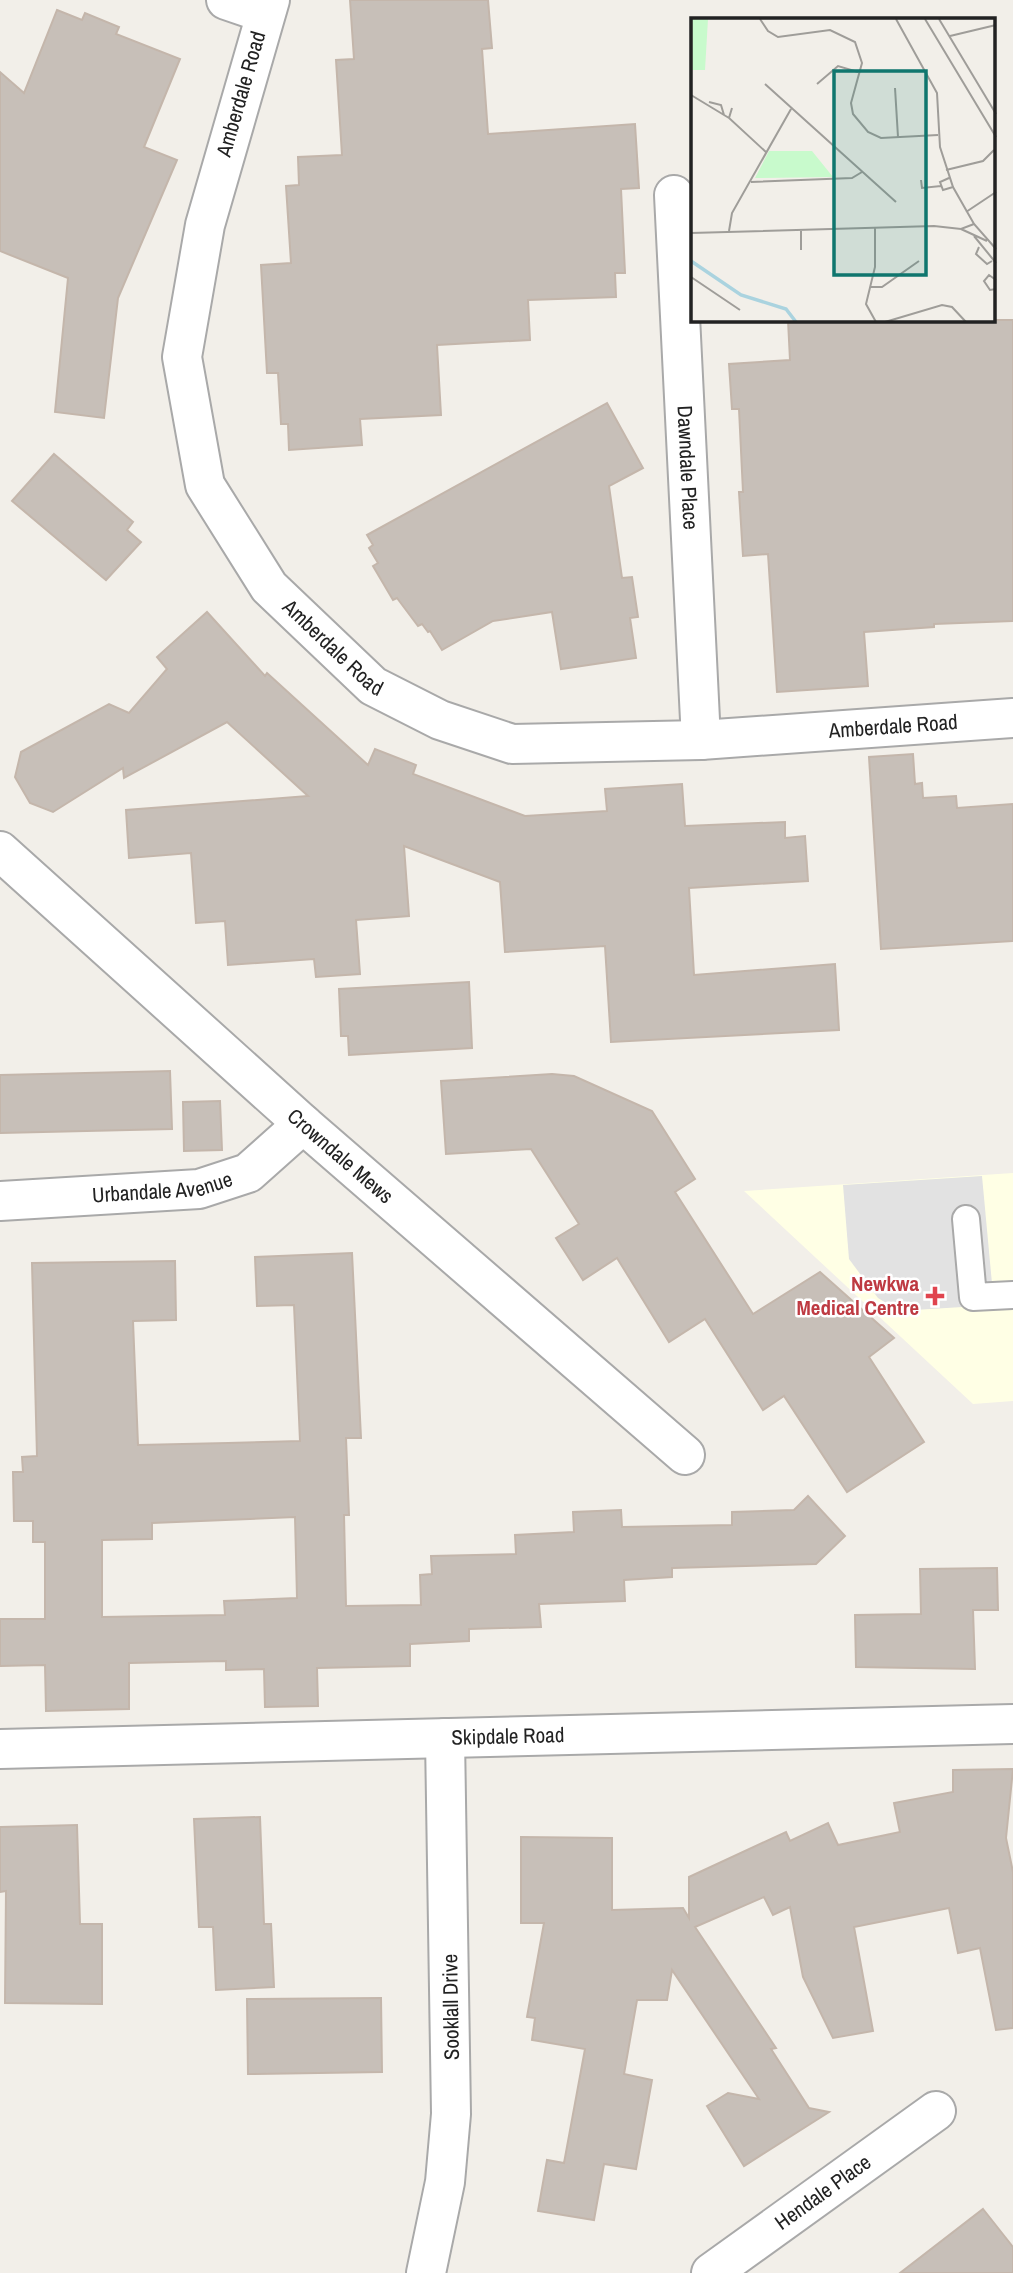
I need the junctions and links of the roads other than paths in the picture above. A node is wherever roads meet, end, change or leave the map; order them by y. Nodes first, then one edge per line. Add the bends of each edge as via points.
1 (226, 0) edge
2 (267, 6) edge
3 (674, 195) dead end
4 (1013, 718) edge
5 (701, 740) junction
6 (0, 851) edge
7 (303, 1124) junction
8 (0, 1201) edge
9 (966, 1219) dead end
10 (1013, 1295) edge
11 (685, 1455) dead end
12 (1013, 1724) edge
13 (444, 1738) junction
14 (0, 1749) edge
15 (936, 2111) dead end
16 (426, 2273) edge
17 (711, 2273) edge

1 - 2 street
2 - 5 street, Amberdale Road via 205,226 182,357 205,485 269,587 373,686 440,720 512,744
3 - 5 street, Dawndale Place
4 - 5 street, Amberdale Road
6 - 7 street, Crowndale Mews
7 - 8 street, Urbandale Avenue via 248,1174 199,1189
7 - 11 street, Crowndale Mews
9 - 10 lane via 973,1297
12 - 13 street, Skipdale Road
13 - 14 street, Skipdale Road
13 - 16 street, Sooklall Drive via 451,2114 445,2182
15 - 17 street, Hendale Place

